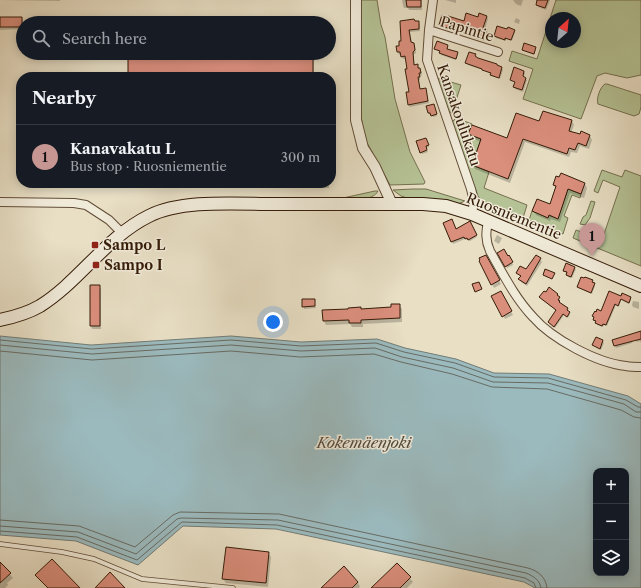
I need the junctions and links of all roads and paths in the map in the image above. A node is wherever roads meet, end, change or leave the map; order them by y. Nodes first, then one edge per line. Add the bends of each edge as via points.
1 (356, 0) edge
2 (433, 0) edge
3 (429, 30) junction
4 (498, 52) dead end
5 (0, 202) edge
6 (392, 204) junction
7 (472, 214) junction
8 (488, 220) junction
9 (122, 233) junction
10 (641, 286) edge
11 (0, 320) edge
12 (641, 367) edge
13 (0, 544) edge
14 (233, 588) edge

1 - 6 street via 356,120 363,148
2 - 3 street, Kansakoulukatu
3 - 4 street, Papintie
3 - 7 street, Kansakoulukatu via 427,60 471,189 474,201
5 - 9 street via 86,205 109,220
6 - 7 main road, Ruosniementie via 446,206
6 - 9 main road, Ruosniementie via 188,206 150,215
7 - 8 main road, Ruosniementie
8 - 10 main road, Ruosniementie
8 - 12 street via 486,237 490,251 518,298 545,330 582,352 607,362
9 - 11 main road, Ruosniementie via 39,307
13 - 14 lane via 62,552 94,560 142,579

